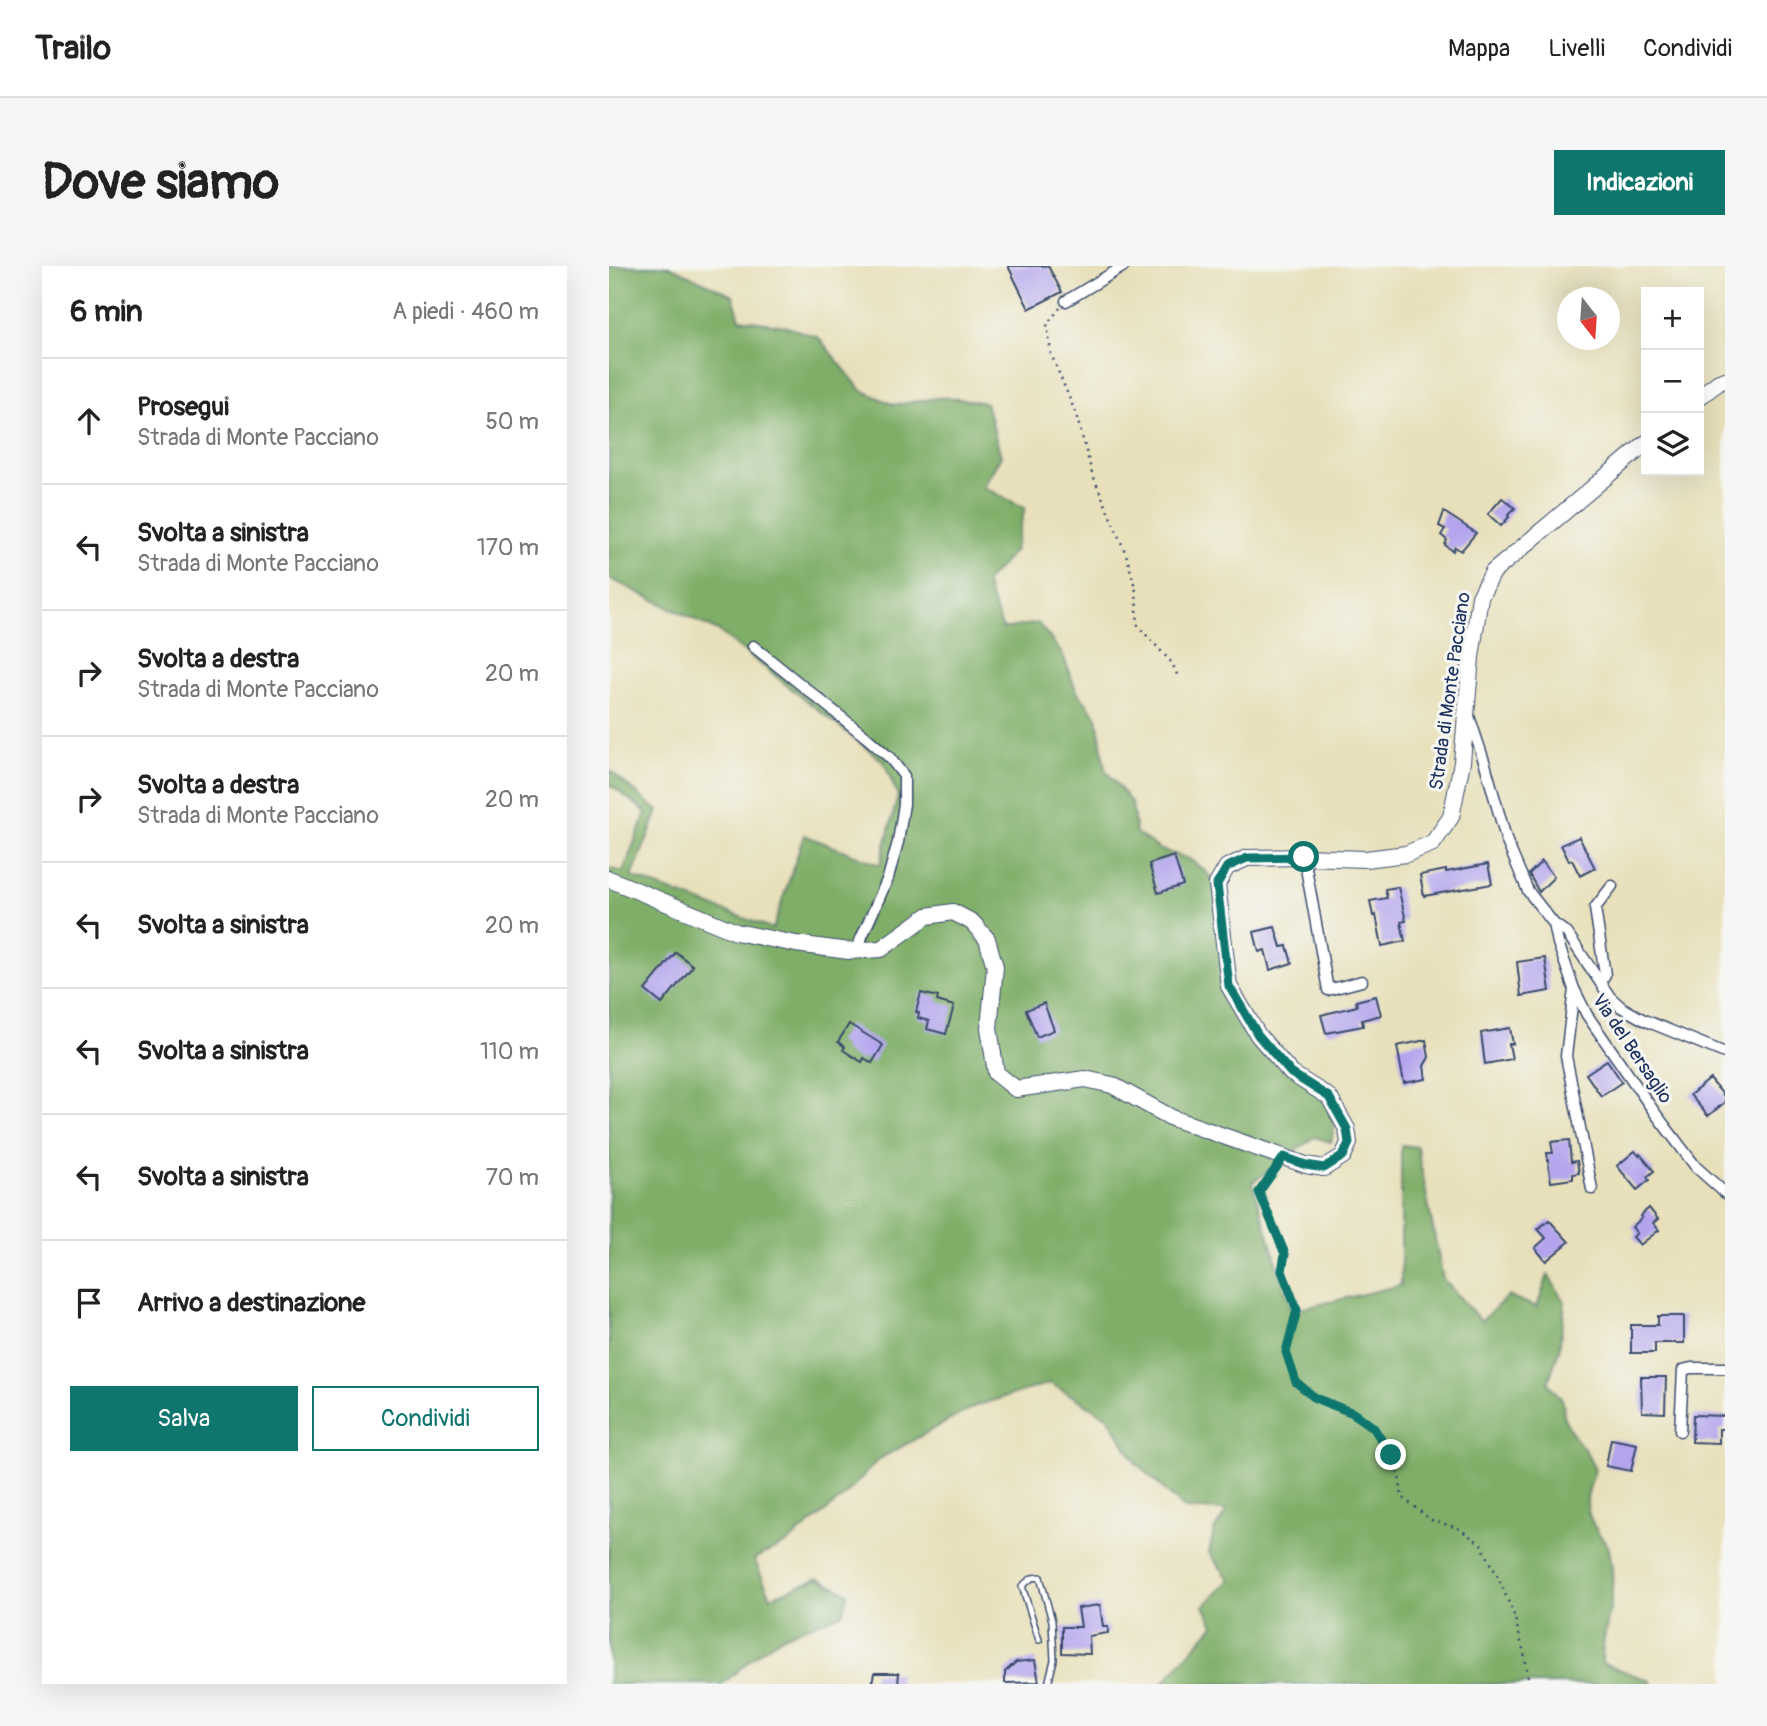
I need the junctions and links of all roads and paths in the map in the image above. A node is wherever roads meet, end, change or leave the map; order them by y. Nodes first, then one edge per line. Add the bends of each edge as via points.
1 (1124, 266) edge
2 (1066, 301) joint
3 (1725, 380) edge
4 (1704, 393) edge
5 (1641, 447) edge
6 (753, 646) dead end
7 (1179, 679) dead end
8 (1467, 711) junction
9 (1304, 857) junction
10 (609, 879) edge
11 (1612, 886) dead end
12 (1554, 924) junction
13 (856, 950) junction
14 (1362, 981) dead end
15 (1599, 981) junction
16 (1574, 989) junction
17 (1725, 1053) edge
18 (1284, 1157) junction
19 (1592, 1189) dead end
20 (1725, 1193) edge
21 (1725, 1368) edge
22 (1680, 1431) dead end
23 (1039, 1640) dead end
24 (1048, 1684) edge
25 (1529, 1684) edge

1 - 2 street
2 - 7 path via 1047,324 1051,354 1126,554 1136,591 1138,626 1172,663
3 - 4 street
5 - 8 street, Strada di Monte Pacciano via 1493,572 1480,597
6 - 13 street via 866,737 904,776 898,842 888,878
8 - 9 street, Strada di Monte Pacciano via 1451,817 1433,843 1406,855
8 - 12 street, Via del Bersaglio via 1507,842 1528,891
9 - 14 street via 1328,990
9 - 18 street, Strada di Monte Pacciano via 1247,858 1227,867 1217,884 1229,986 1258,1035 1291,1073 1329,1097 1347,1129 1349,1143 1343,1156 1324,1168
10 - 13 street, Strada di Monte Pacciano via 736,932
11 - 15 street via 1595,908 1605,975
12 - 15 street via 1567,933
12 - 16 street, Via del Bersaglio
13 - 18 street, Strada di Monte Pacciano via 881,948 927,916 953,912 972,922 987,939 995,967 989,1028 996,1073 1016,1089 1085,1079 1112,1085 1172,1118
15 - 17 street via 1621,1007
16 - 19 street via 1566,1056
16 - 20 street, Via del Bersaglio via 1655,1113 1696,1167
18 - 25 path via 1259,1192 1285,1254 1282,1271 1297,1310 1286,1352 1296,1382 1315,1398 1353,1413 1373,1427 1391,1455 1402,1497 1431,1520 1458,1528 1481,1544 1514,1615
21 - 22 street via 1683,1370
23 - 24 lane via 1022,1586 1040,1577 1052,1621 1054,1660

